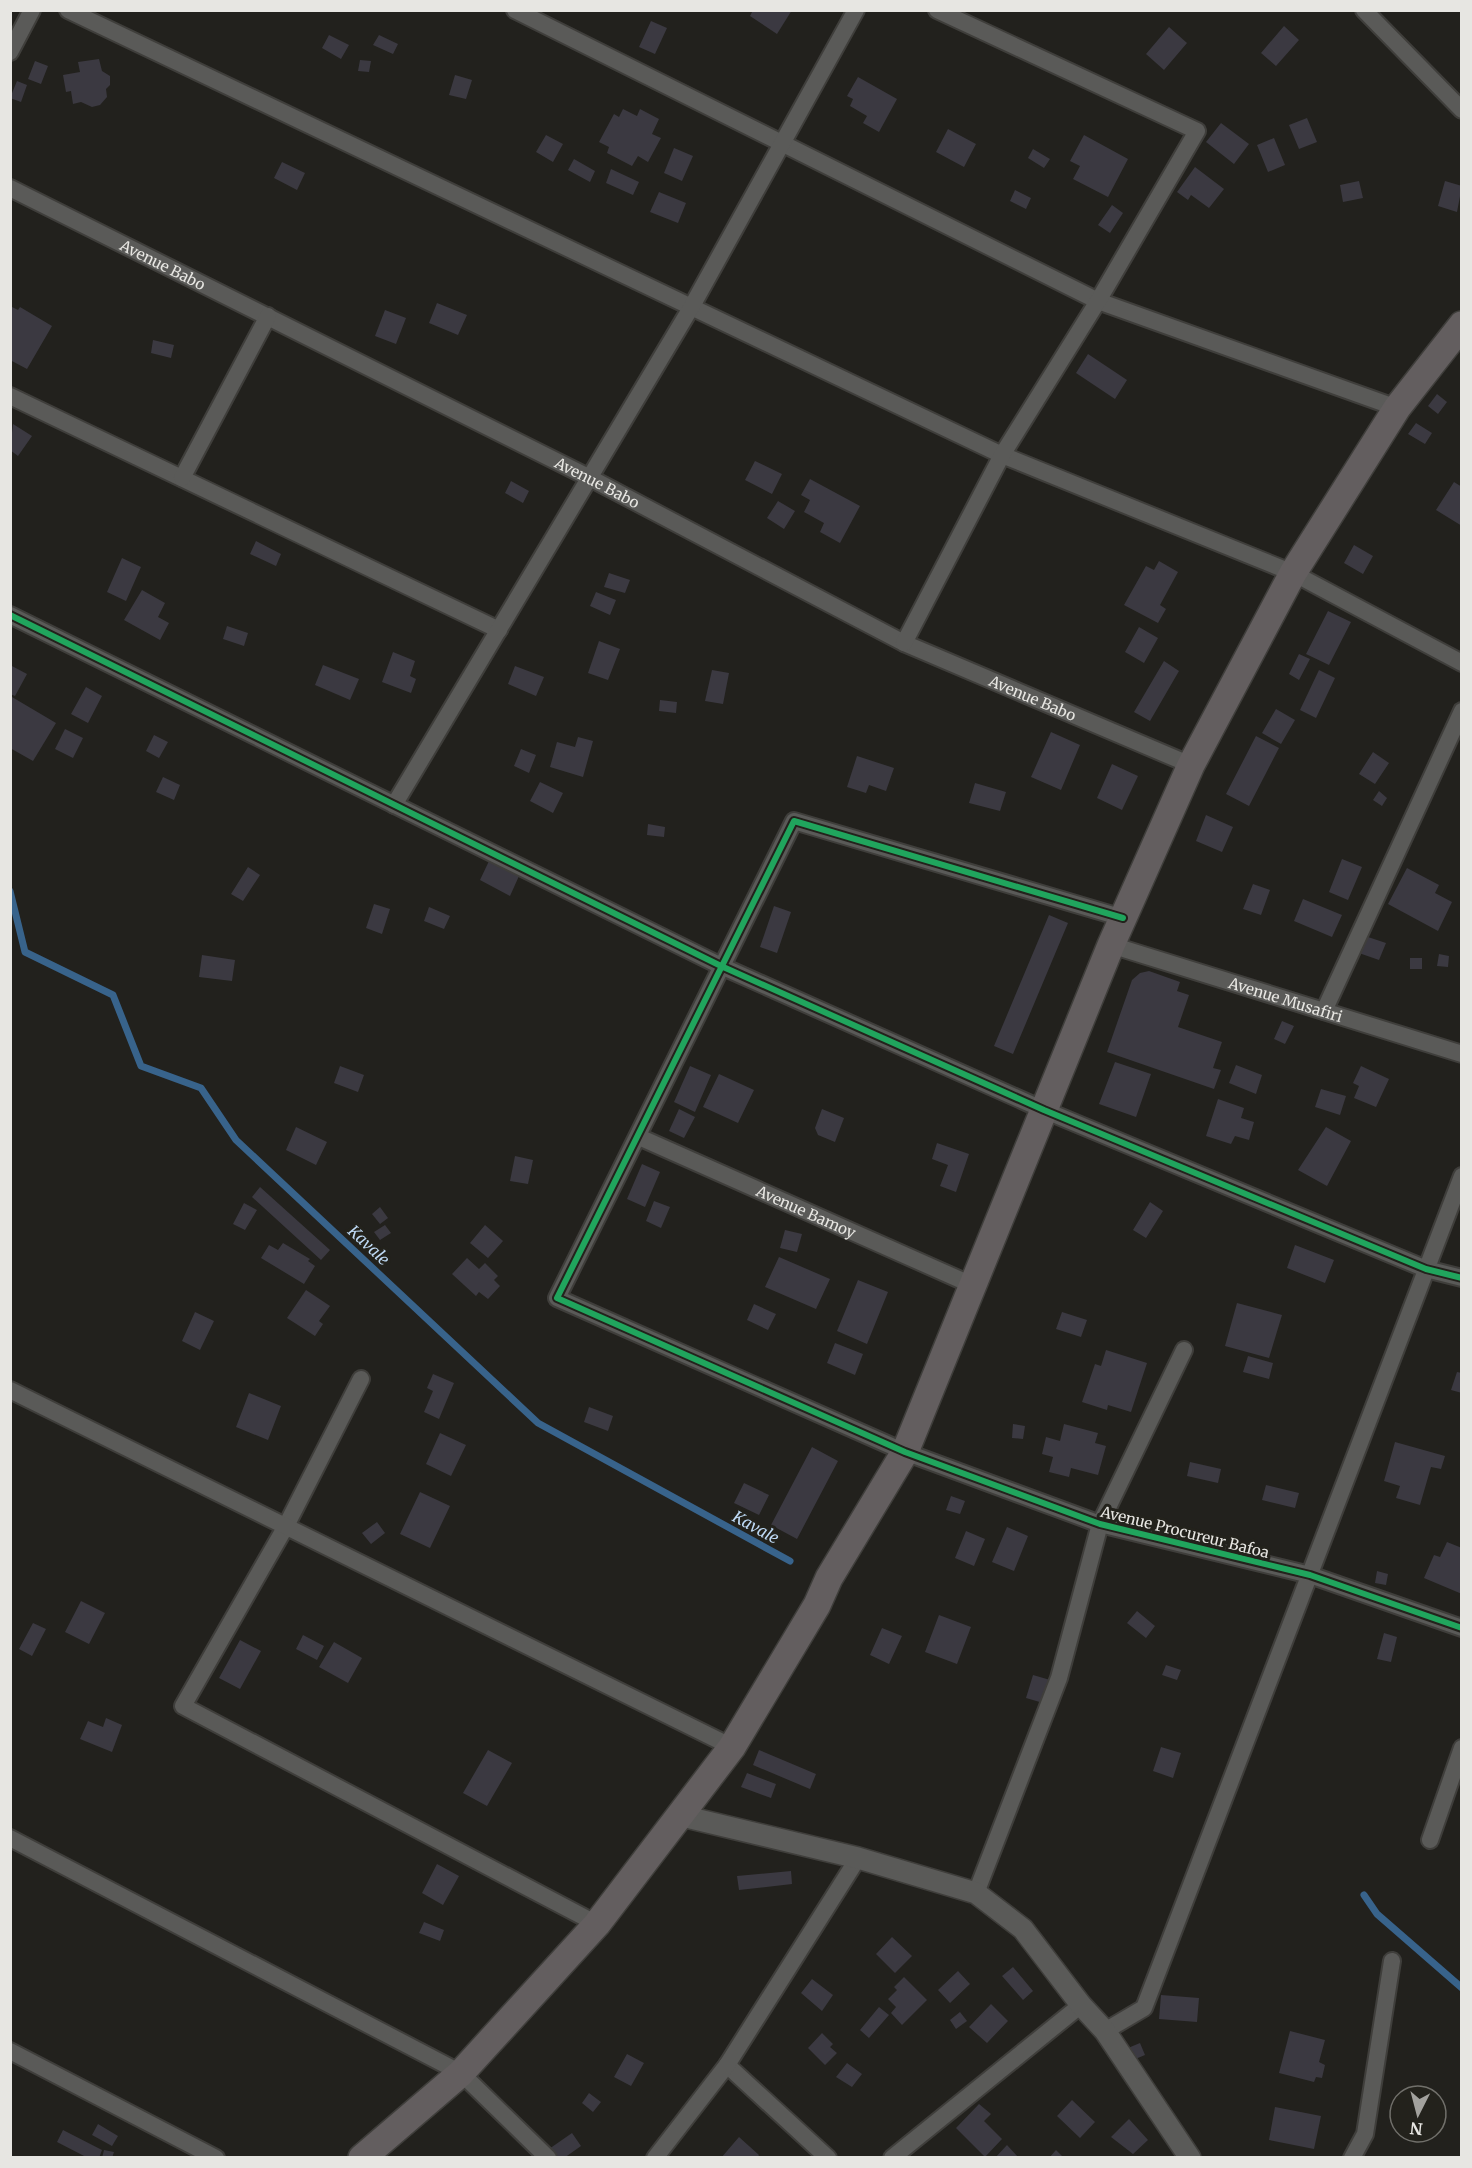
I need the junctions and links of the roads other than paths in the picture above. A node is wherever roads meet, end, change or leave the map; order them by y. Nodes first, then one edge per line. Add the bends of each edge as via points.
1 (32, 10) edge
2 (68, 10) edge
3 (515, 10) edge
4 (856, 10) edge
5 (937, 10) edge
6 (1364, 10) edge
7 (10, 52) edge
8 (1461, 110) edge
9 (783, 144) junction
10 (10, 188) edge
11 (1098, 301) junction
12 (692, 306) junction
13 (268, 316) junction
14 (1461, 325) edge
15 (10, 396) edge
16 (1396, 408) junction
17 (1002, 455) junction
18 (182, 478) junction
19 (590, 478) junction
20 (1293, 573) junction
21 (10, 615) edge
22 (499, 630) junction
23 (904, 643) junction
24 (1461, 663) edge
25 (1461, 711) edge
26 (1191, 765) junction
27 (394, 805) junction
28 (1123, 918) junction
29 (1111, 945) junction
30 (721, 966) junction
31 (1324, 1011) junction
32 (1461, 1054) edge
33 (1044, 1110) junction
34 (639, 1137) junction
35 (1461, 1176) edge
36 (1426, 1269) junction
37 (1461, 1278) edge
38 (972, 1286) junction
39 (1184, 1350) dead end
40 (361, 1379) dead end
41 (10, 1390) edge
42 (905, 1452) junction
43 (1100, 1524) junction
44 (286, 1526) junction
45 (1310, 1575) junction
46 (1461, 1628) edge
47 (732, 1747) junction
48 (1461, 1748) edge
49 (678, 1815) junction
50 (10, 1838) edge
51 (1430, 1840) dead end
52 (858, 1858) junction
53 (976, 1893) junction
54 (597, 1924) junction
55 (1392, 1961) dead end
56 (1081, 2005) junction
57 (1106, 2031) junction
58 (10, 2051) edge
59 (728, 2065) junction
60 (461, 2073) junction
61 (216, 2157) edge
62 (362, 2157) edge
63 (548, 2157) edge
64 (655, 2157) edge
65 (828, 2157) edge
66 (892, 2157) edge
67 (1190, 2157) edge
68 (1352, 2157) edge

1 - 7 street
2 - 12 street
3 - 9 street
4 - 9 street
5 - 11 street via 1197,131
6 - 8 street
9 - 11 street
9 - 12 street
10 - 13 street, Avenue Babo
11 - 16 street
11 - 17 street
12 - 17 street
12 - 19 street
13 - 18 street
13 - 19 street, Avenue Babo
14 - 16 main road
15 - 18 street
16 - 20 main road
17 - 20 street
17 - 23 street
18 - 22 street
19 - 22 street
19 - 23 street, Avenue Babo
20 - 24 street
20 - 26 main road
21 - 27 street
22 - 27 street
23 - 26 street, Avenue Babo
25 - 31 street
26 - 28 main road
27 - 30 street
28 - 29 main road
28 - 30 street via 794,821
29 - 31 street, Avenue Musafiri
29 - 33 main road
30 - 33 street
30 - 34 street
31 - 32 street, Avenue Musafiri
33 - 36 street
33 - 38 main road
34 - 38 street, Avenue Bamoy
34 - 42 street, Avenue Procureur Bafoa via 557,1298
35 - 36 street
36 - 37 street
36 - 45 street
38 - 42 main road
39 - 43 street
40 - 44 street
41 - 44 street
42 - 43 street, Avenue Procureur Bafoa
42 - 47 main road
43 - 45 street, Avenue Procureur Bafoa
43 - 53 street via 1059,1678
44 - 47 street
44 - 54 street via 183,1706
45 - 46 street, Avenue Procureur Bafoa
45 - 57 street via 1144,2008
47 - 49 main road
48 - 51 street
49 - 52 street
49 - 54 main road
50 - 60 street
52 - 53 street
52 - 59 street
53 - 56 street via 1023,1929
54 - 60 main road
55 - 68 street via 1365,2134
56 - 57 street
56 - 66 street
57 - 67 street
58 - 61 street
59 - 64 street
59 - 65 street
60 - 62 main road
60 - 63 street

